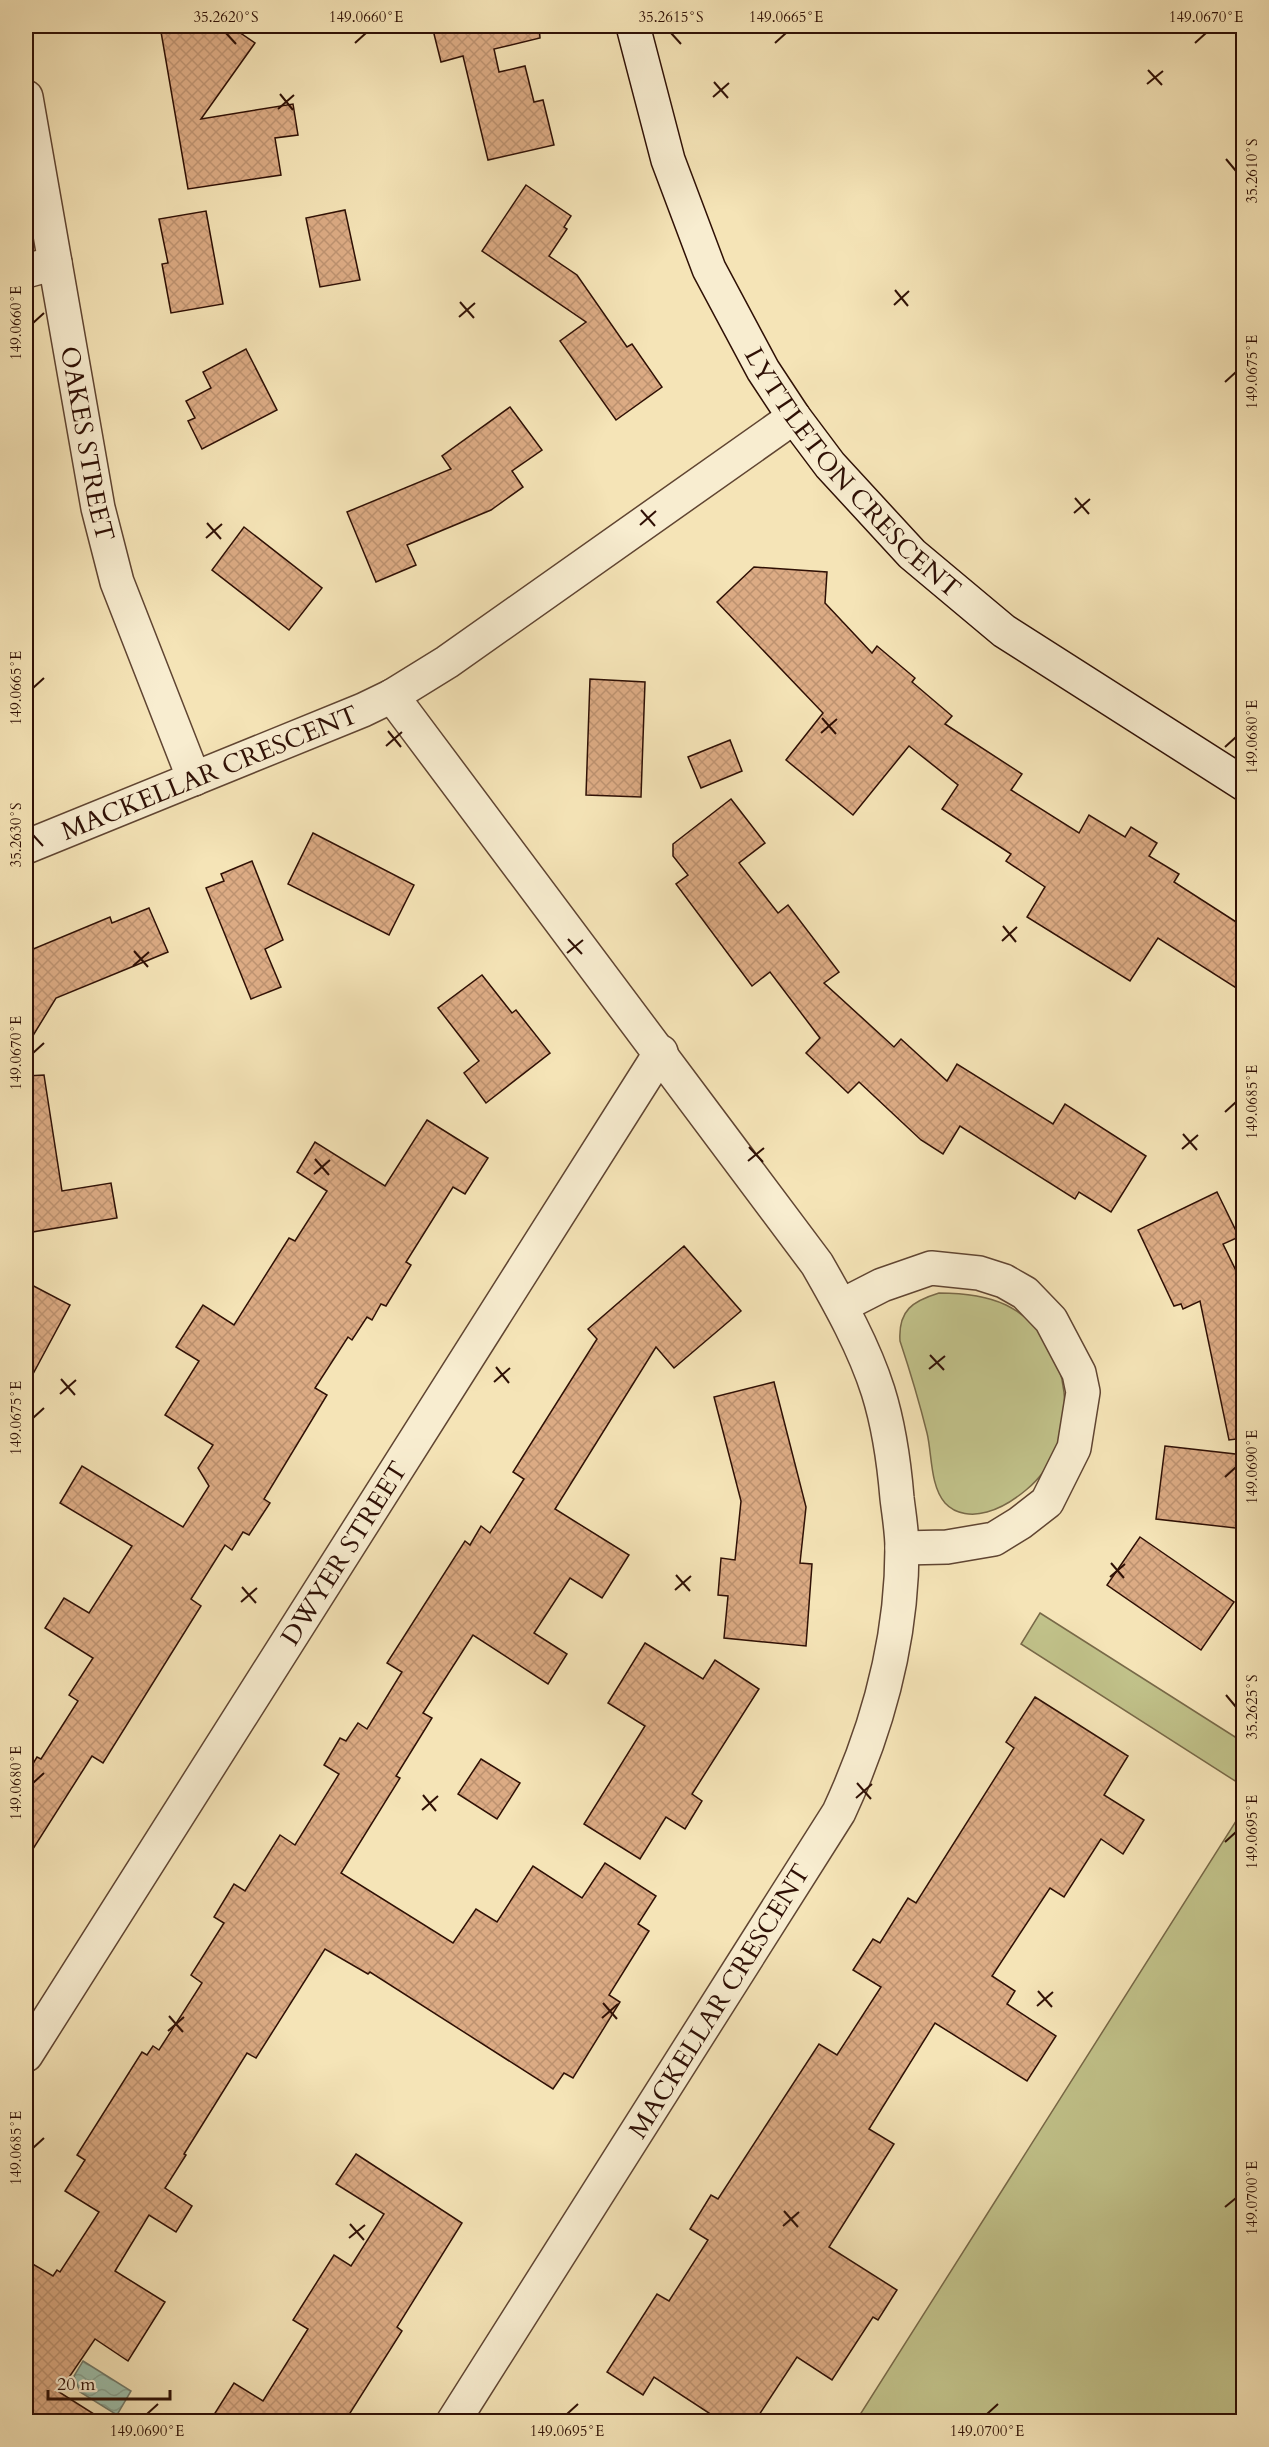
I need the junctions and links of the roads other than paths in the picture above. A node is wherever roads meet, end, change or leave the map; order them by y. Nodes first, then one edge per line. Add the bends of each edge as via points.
1 (633, 26) edge
2 (26, 97) edge
3 (40, 267) edge
4 (794, 417) junction
5 (392, 696) junction
6 (194, 779) junction
7 (1244, 784) edge
8 (26, 847) edge
9 (661, 1052) junction
10 (841, 1306) junction
11 (902, 1548) junction
12 (26, 2055) edge
13 (453, 2421) edge

1 - 4 street, LYTTLETON CRESCENT via 668,160 709,269 763,370
2 - 3 street, OAKES STREET
3 - 6 street, OAKES STREET via 117,582
4 - 5 street, MACKELLAR CRESCENT via 447,662
4 - 7 street, LYTTLETON CRESCENT via 830,465 912,554 1004,631
5 - 6 street, MACKELLAR CRESCENT
5 - 9 street, MACKELLAR CRESCENT
6 - 8 street, MACKELLAR CRESCENT
9 - 10 street, MACKELLAR CRESCENT via 817,1264
9 - 12 street, DWYER STREET
10 - 11 street, MACKELLAR CRESCENT via 878,1390 893,1452
10 - 11 street via 882,1285 931,1268 1004,1281 1025,1293 1051,1320 1079,1373 1083,1392 1074,1448 1047,1502 994,1539 947,1547
11 - 13 street, MACKELLAR CRESCENT via 896,1636 888,1680 860,1768 839,1812

